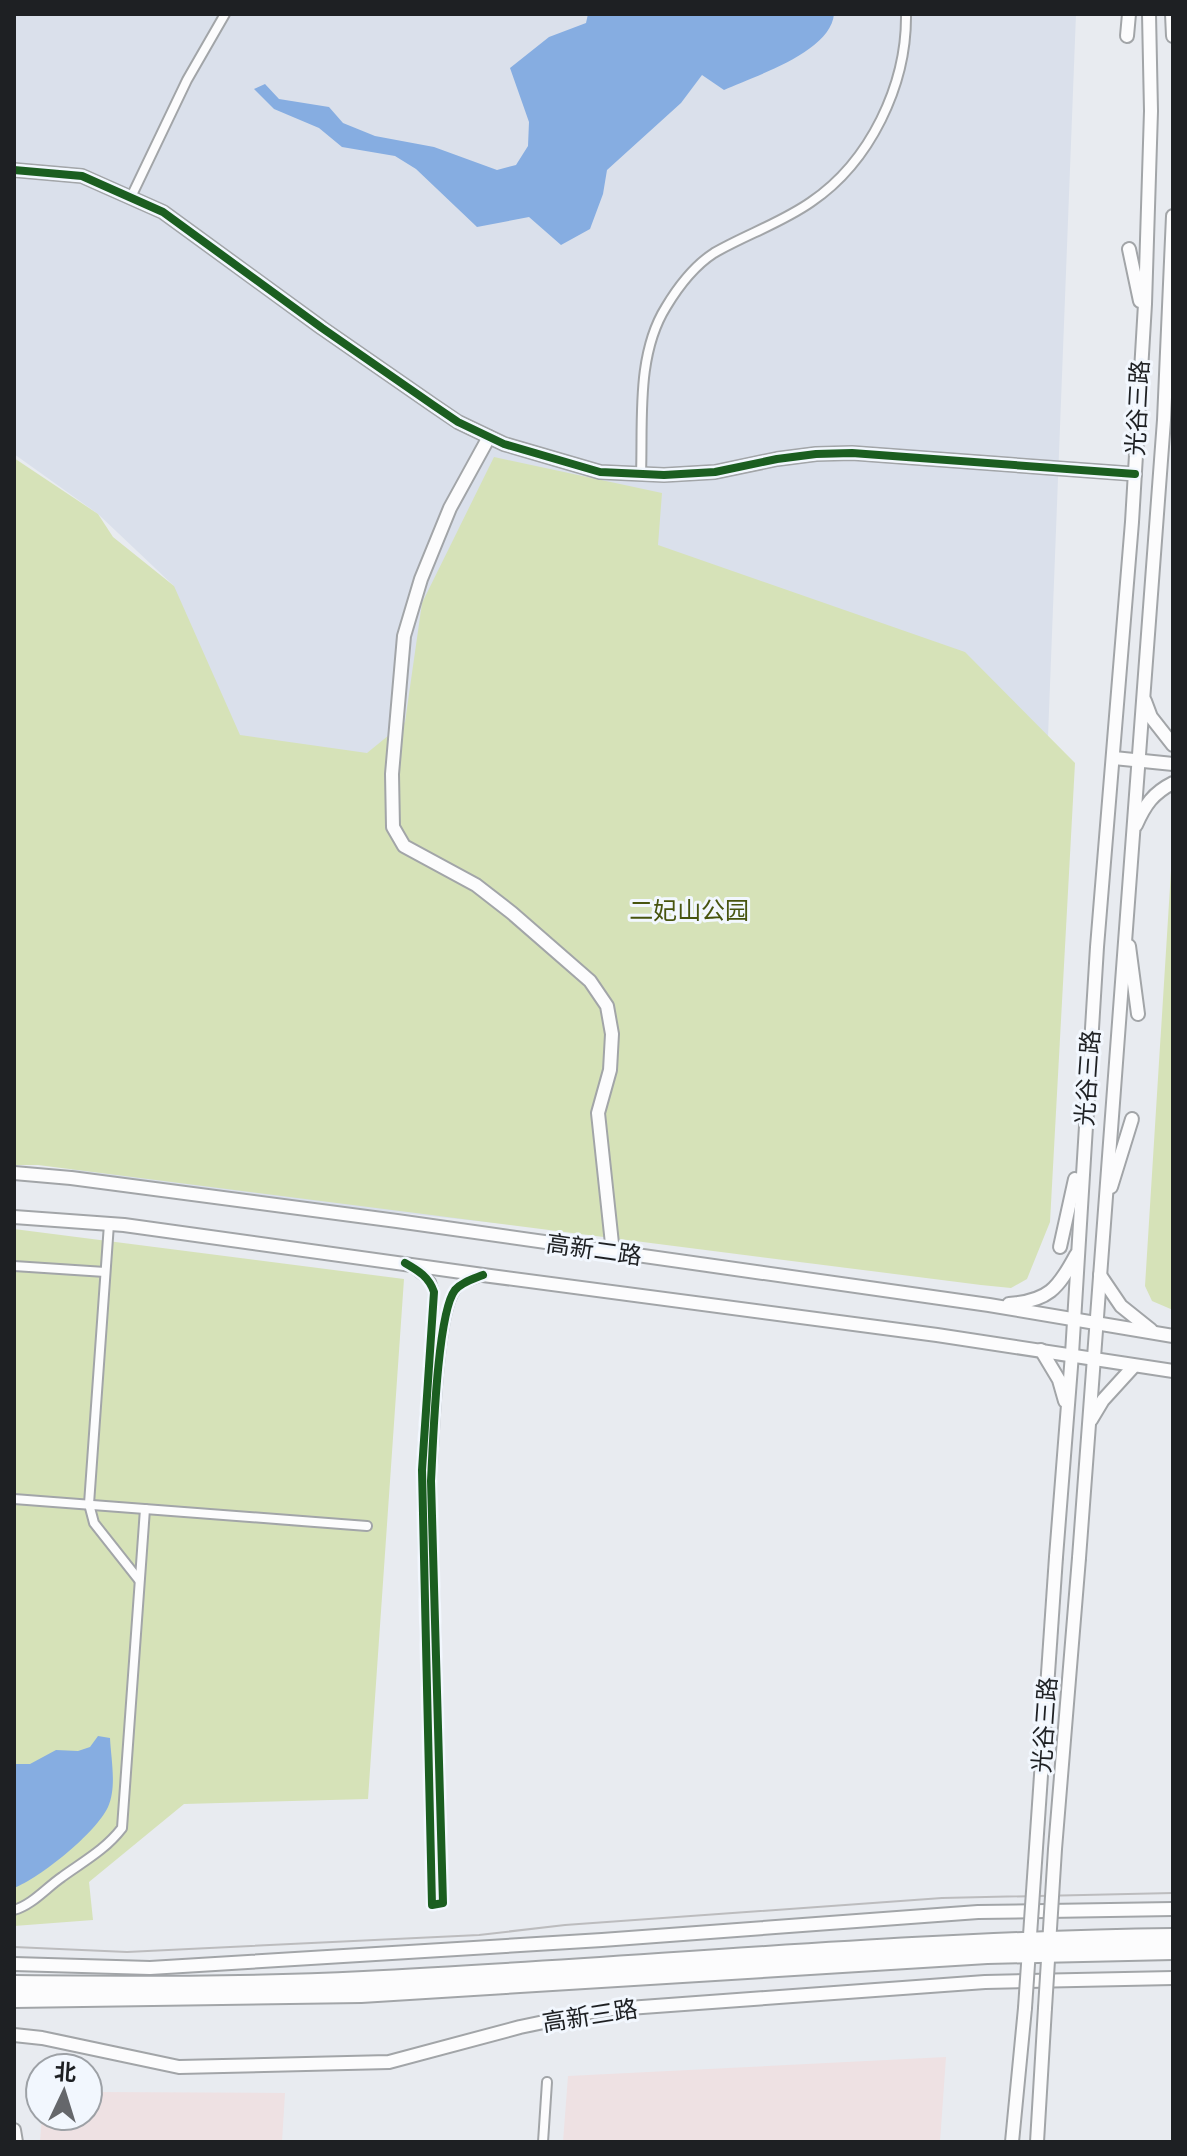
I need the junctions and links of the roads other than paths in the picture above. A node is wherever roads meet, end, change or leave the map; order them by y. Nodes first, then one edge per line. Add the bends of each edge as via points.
1 (225, 14) edge
2 (906, 14) edge
3 (1129, 14) edge
4 (1149, 14) edge
5 (1172, 14) edge
6 (1127, 36) dead end
7 (1173, 36) edge
8 (14, 170) edge
9 (131, 197) junction
10 (1173, 216) edge
11 (1129, 249) dead end
12 (1144, 321) junction
13 (1173, 380) edge
14 (1164, 420) junction
15 (489, 437) junction
16 (641, 474) junction
17 (1135, 474) junction
18 (1142, 693) junction
19 (1173, 745) edge
20 (1114, 758) junction
21 (1137, 760) junction
22 (1173, 764) edge
23 (1173, 783) edge
24 (1132, 835) junction
25 (1126, 919) junction
26 (1138, 1014) dead end
27 (1132, 1119) dead end
28 (1084, 1141) junction
29 (14, 1173) edge
30 (1105, 1209) junction
31 (14, 1217) edge
32 (109, 1224) junction
33 (1060, 1247) dead end
34 (613, 1253) junction
35 (1077, 1253) junction
36 (405, 1263) junction
37 (14, 1266) edge
38 (105, 1272) junction
39 (483, 1275) junction
40 (1100, 1275) junction
41 (989, 1305) junction
42 (1074, 1320) junction
43 (1096, 1322) junction
44 (1157, 1334) junction
45 (1173, 1336) edge
46 (1041, 1350) junction
47 (1072, 1354) junction
48 (1095, 1358) junction
49 (1134, 1366) junction
50 (1173, 1371) edge
51 (1066, 1407) junction
52 (1090, 1423) junction
53 (14, 1499) edge
54 (89, 1504) junction
55 (145, 1509) junction
56 (367, 1526) dead end
57 (139, 1580) junction
58 (1173, 1909) edge
59 (14, 1910) edge
60 (1173, 1937) edge
61 (1173, 1951) edge
62 (14, 1964) edge
63 (1173, 1978) edge
64 (14, 1984) edge
65 (14, 1999) edge
66 (14, 2035) edge
67 (547, 2082) dead end
68 (543, 2142) edge
69 (1012, 2142) edge
70 (1037, 2142) edge

1 - 9 street
2 - 16 street via 903,56 892,93 858,157 811,202 712,254 664,309 645,371
3 - 6 main road
4 - 12 main road, 光谷三路
5 - 7 main road
8 - 9 main road via 82,176
9 - 15 main road via 163,212 433,405
10 - 14 main road, 光谷三路
11 - 12 main road
12 - 17 main road, 光谷三路
13 - 14 main road
14 - 18 main road, 光谷三路
15 - 16 main road via 600,472
15 - 34 main road via 450,508 404,636 392,774 393,827 404,846 476,885 512,913 590,981 607,1006 610,1070 598,1113
16 - 17 main road via 715,472 777,459 852,453
17 - 20 main road, 光谷三路
18 - 19 main road via 1151,717
18 - 21 main road, 光谷三路
20 - 21 main road
20 - 28 main road, 光谷三路
21 - 22 main road
21 - 24 main road, 光谷三路
23 - 24 main road via 1145,806
24 - 25 main road, 光谷三路
25 - 26 main road
25 - 30 main road, 光谷三路
27 - 30 main road
28 - 33 main road
28 - 35 main road, 光谷三路
29 - 34 main road, 高新二路
30 - 40 main road, 光谷三路
31 - 32 main road, 高新二路
32 - 36 main road, 高新二路
32 - 38 street
34 - 41 main road, 高新二路
35 - 41 main road via 1058,1286 1042,1298
35 - 42 main road, 光谷三路
36 - 39 main road, 高新二路
36 - 39 street via 421,1272 434,1292 422,1470 432,1905 443,1903 434,1432 445,1310 458,1286
37 - 38 street
38 - 54 street
39 - 46 main road, 高新二路
40 - 43 main road, 光谷三路
40 - 44 main road via 1121,1306
41 - 42 main road, 高新二路
42 - 43 main road, 高新二路
42 - 47 main road, 光谷三路
43 - 44 main road, 高新二路
43 - 48 main road, 光谷三路
44 - 45 main road, 高新二路
46 - 47 main road, 高新二路
46 - 51 main road via 1059,1380
47 - 48 main road, 高新二路
47 - 51 main road, 光谷三路
48 - 49 main road, 高新二路
48 - 52 main road, 光谷三路
49 - 50 main road, 高新二路
49 - 52 main road
51 - 69 main road, 光谷三路, bridge
52 - 70 main road, 光谷三路, bridge
53 - 54 street
54 - 55 street
54 - 57 street via 94,1523
55 - 56 street
55 - 57 street
57 - 59 street via 122,1828 98,1853
58 - 62 main road via 978,1912 150,1968
60 - 64 highway, 高新三路, bridge via 986,1942 361,1981
61 - 65 highway, 高新三路, bridge via 972,1956 361,1994
63 - 66 main road, 高新三路 via 985,1982 601,2010 389,2062 179,2067
67 - 68 street

